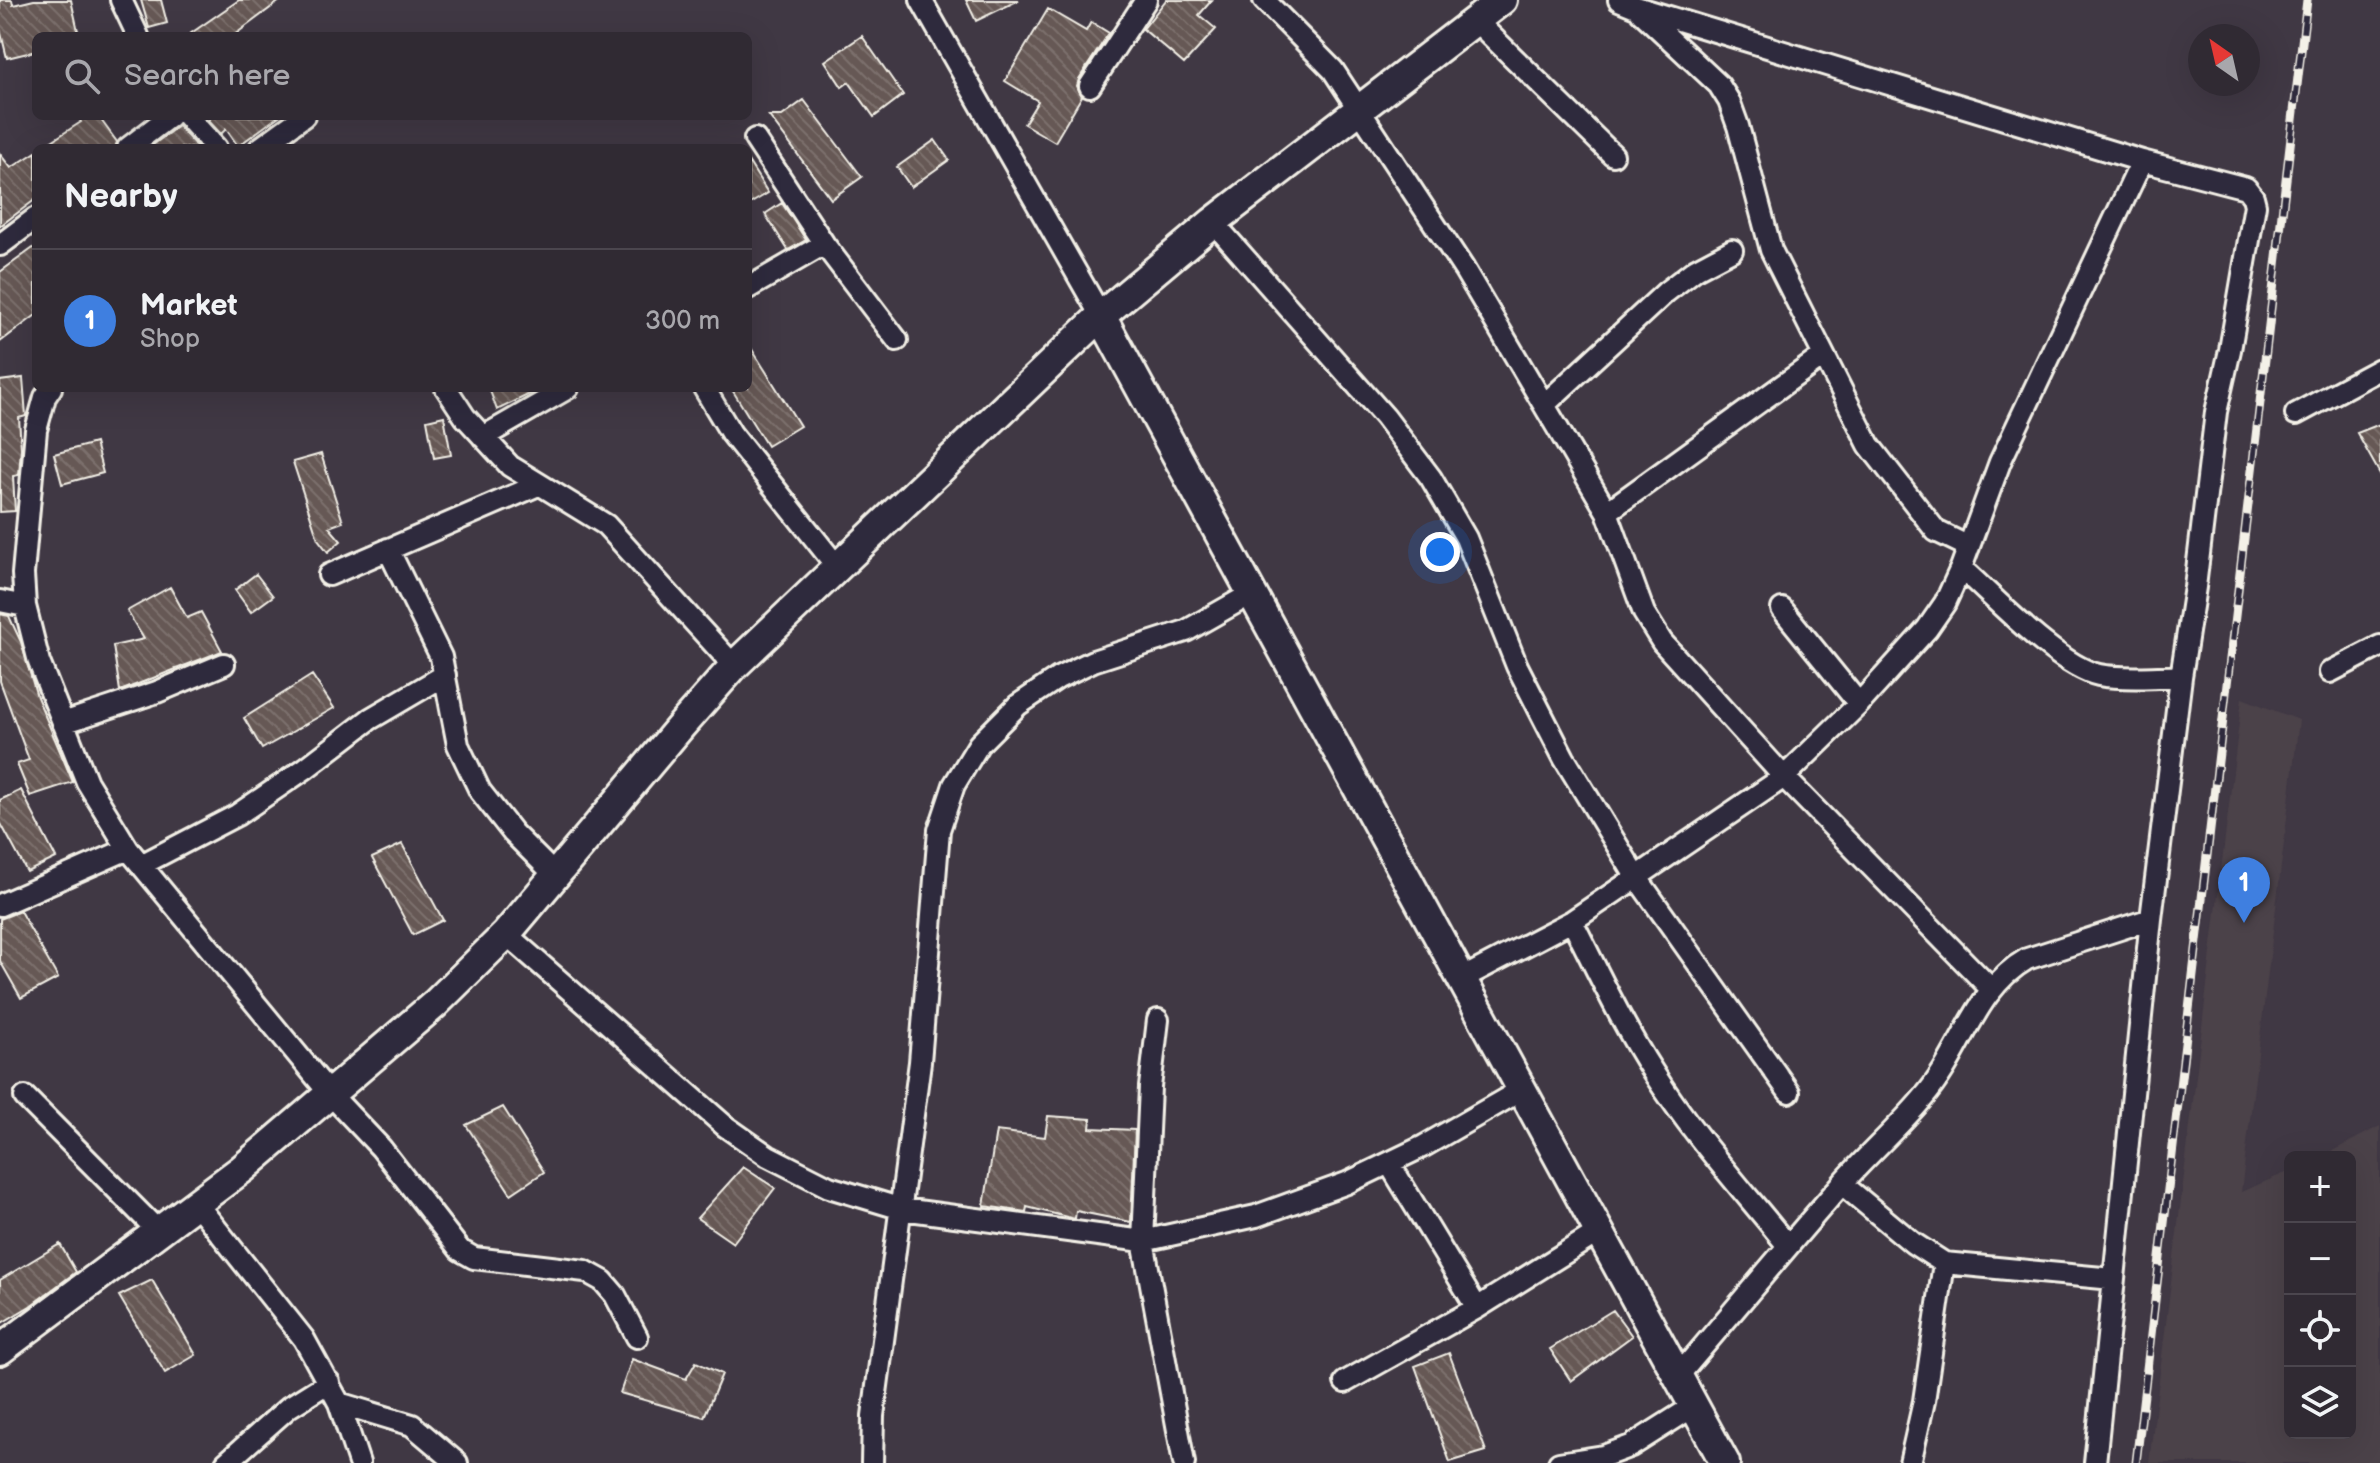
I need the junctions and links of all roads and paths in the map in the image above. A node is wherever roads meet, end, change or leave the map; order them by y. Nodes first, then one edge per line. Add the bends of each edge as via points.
1 (121, 0) edge
2 (921, 0) edge
3 (1146, 0) edge
4 (1264, 0) edge
5 (1502, 0) edge
6 (1627, 4) edge
7 (1475, 20) junction
8 (136, 32) edge
9 (1090, 86) dead end
10 (1359, 108) junction
11 (165, 120) edge
12 (191, 120) edge
13 (298, 120) edge
14 (755, 139) dead end
15 (133, 144) edge
16 (212, 144) edge
17 (266, 144) edge
18 (1613, 155) dead end
19 (2142, 161) junction
20 (32, 221) edge
21 (1213, 222) junction
22 (824, 244) junction
23 (0, 245) edge
24 (1732, 250) dead end
25 (752, 286) edge
26 (1101, 316) junction
27 (897, 340) dead end
28 (1823, 356) junction
29 (2380, 369) edge
30 (48, 392) edge
31 (449, 392) edge
32 (561, 392) edge
33 (706, 392) edge
34 (1544, 405) junction
35 (2296, 414) dead end
36 (483, 437) junction
37 (538, 485) junction
38 (1607, 512) junction
39 (1969, 547) junction
40 (388, 549) junction
41 (838, 568) junction
42 (1961, 568) junction
43 (329, 575) dead end
44 (1251, 594) junction
45 (0, 601) edge
46 (25, 606) junction
47 (1782, 609) dead end
48 (2380, 646) edge
49 (224, 664) dead end
50 (734, 666) junction
51 (2330, 672) dead end
52 (445, 675) junction
53 (2181, 677) junction
54 (1859, 704) junction
55 (63, 723) junction
56 (1784, 777) junction
57 (134, 857) junction
58 (555, 875) junction
59 (1637, 878) junction
60 (0, 905) edge
61 (2151, 919) junction
62 (1572, 921) junction
63 (506, 934) junction
64 (1461, 979) junction
65 (1990, 988) junction
66 (1158, 1020) dead end
67 (1523, 1089) junction
68 (1789, 1092) dead end
69 (330, 1094) junction
70 (25, 1097) dead end
71 (1389, 1163) junction
72 (1842, 1184) junction
73 (196, 1203) junction
74 (902, 1209) junction
75 (158, 1231) junction
76 (1600, 1231) junction
77 (1143, 1241) junction
78 (1788, 1246) junction
79 (1944, 1263) junction
80 (2113, 1279) junction
81 (1477, 1308) junction
82 (637, 1337) dead end
83 (0, 1350) edge
84 (1678, 1376) junction
85 (329, 1382) junction
86 (1345, 1382) dead end
87 (339, 1403) junction
88 (1694, 1406) junction
89 (226, 1463) edge
90 (359, 1463) edge
91 (457, 1463) edge
92 (872, 1463) edge
93 (1184, 1463) edge
94 (1559, 1463) edge
95 (1725, 1463) edge
96 (1910, 1463) edge
97 (2095, 1463) edge

1 - 8 street
2 - 26 street
3 - 9 street
4 - 10 street via 1333,70
5 - 7 street
6 - 19 street
6 - 28 street via 1719,85 1729,101 1771,250
7 - 10 street
7 - 18 street
10 - 21 street
10 - 34 street
11 - 15 street
12 - 16 street
13 - 17 street
14 - 22 street
19 - 39 street via 2000,462
19 - 53 street via 2246,188 2255,205 2216,412
20 - 23 street
21 - 26 street
21 - 59 street via 1385,417 1431,478 1466,538 1517,666 1564,758
22 - 25 street
22 - 27 street
24 - 34 street via 1666,292
26 - 41 street
26 - 44 street
28 - 38 street
28 - 39 street via 1869,445 1936,531
29 - 35 street
30 - 46 street via 36,430
31 - 36 street
32 - 36 street
33 - 41 street via 731,433
34 - 38 street
36 - 37 street via 510,466
37 - 40 street
37 - 50 street via 606,525
38 - 56 street via 1644,613 1662,642
39 - 42 street
40 - 43 street
40 - 52 street
41 - 50 street
42 - 53 street via 2060,656 2084,670
42 - 54 street via 1927,629
44 - 64 street
44 - 74 street via 1186,631 1058,678 1018,705 979,744 954,785 939,830
45 - 46 street
46 - 55 street
47 - 54 street
48 - 51 street
49 - 55 street
50 - 58 street
52 - 57 street via 370,719 237,815
52 - 58 street via 458,745 480,791
53 - 61 street
54 - 56 street
55 - 57 street via 87,782
56 - 59 street
56 - 65 street
57 - 60 street
57 - 69 street
58 - 63 street
59 - 62 street
59 - 68 street
61 - 65 street via 2027,959
61 - 80 street
62 - 64 street
62 - 78 street via 1652,1071
63 - 69 street via 435,1004
63 - 74 street via 725,1126 768,1156 829,1187
64 - 67 street
65 - 72 street via 1925,1096
66 - 77 street
67 - 71 street
67 - 76 street
69 - 73 street
69 - 82 street via 381,1148 460,1250 474,1258 585,1271 615,1295
70 - 75 street
71 - 77 street via 1256,1216
71 - 81 street
72 - 78 street
72 - 79 street
73 - 75 street
73 - 85 street via 304,1339
74 - 77 street
74 - 92 street via 873,1416
75 - 83 street
76 - 81 street
76 - 84 street
77 - 93 street
78 - 84 street
79 - 80 street
79 - 96 street
80 - 97 street
81 - 86 street
84 - 88 street
85 - 87 street
85 - 89 street via 289,1407
87 - 90 street
87 - 91 street via 412,1425
88 - 94 street via 1631,1446
88 - 95 street

